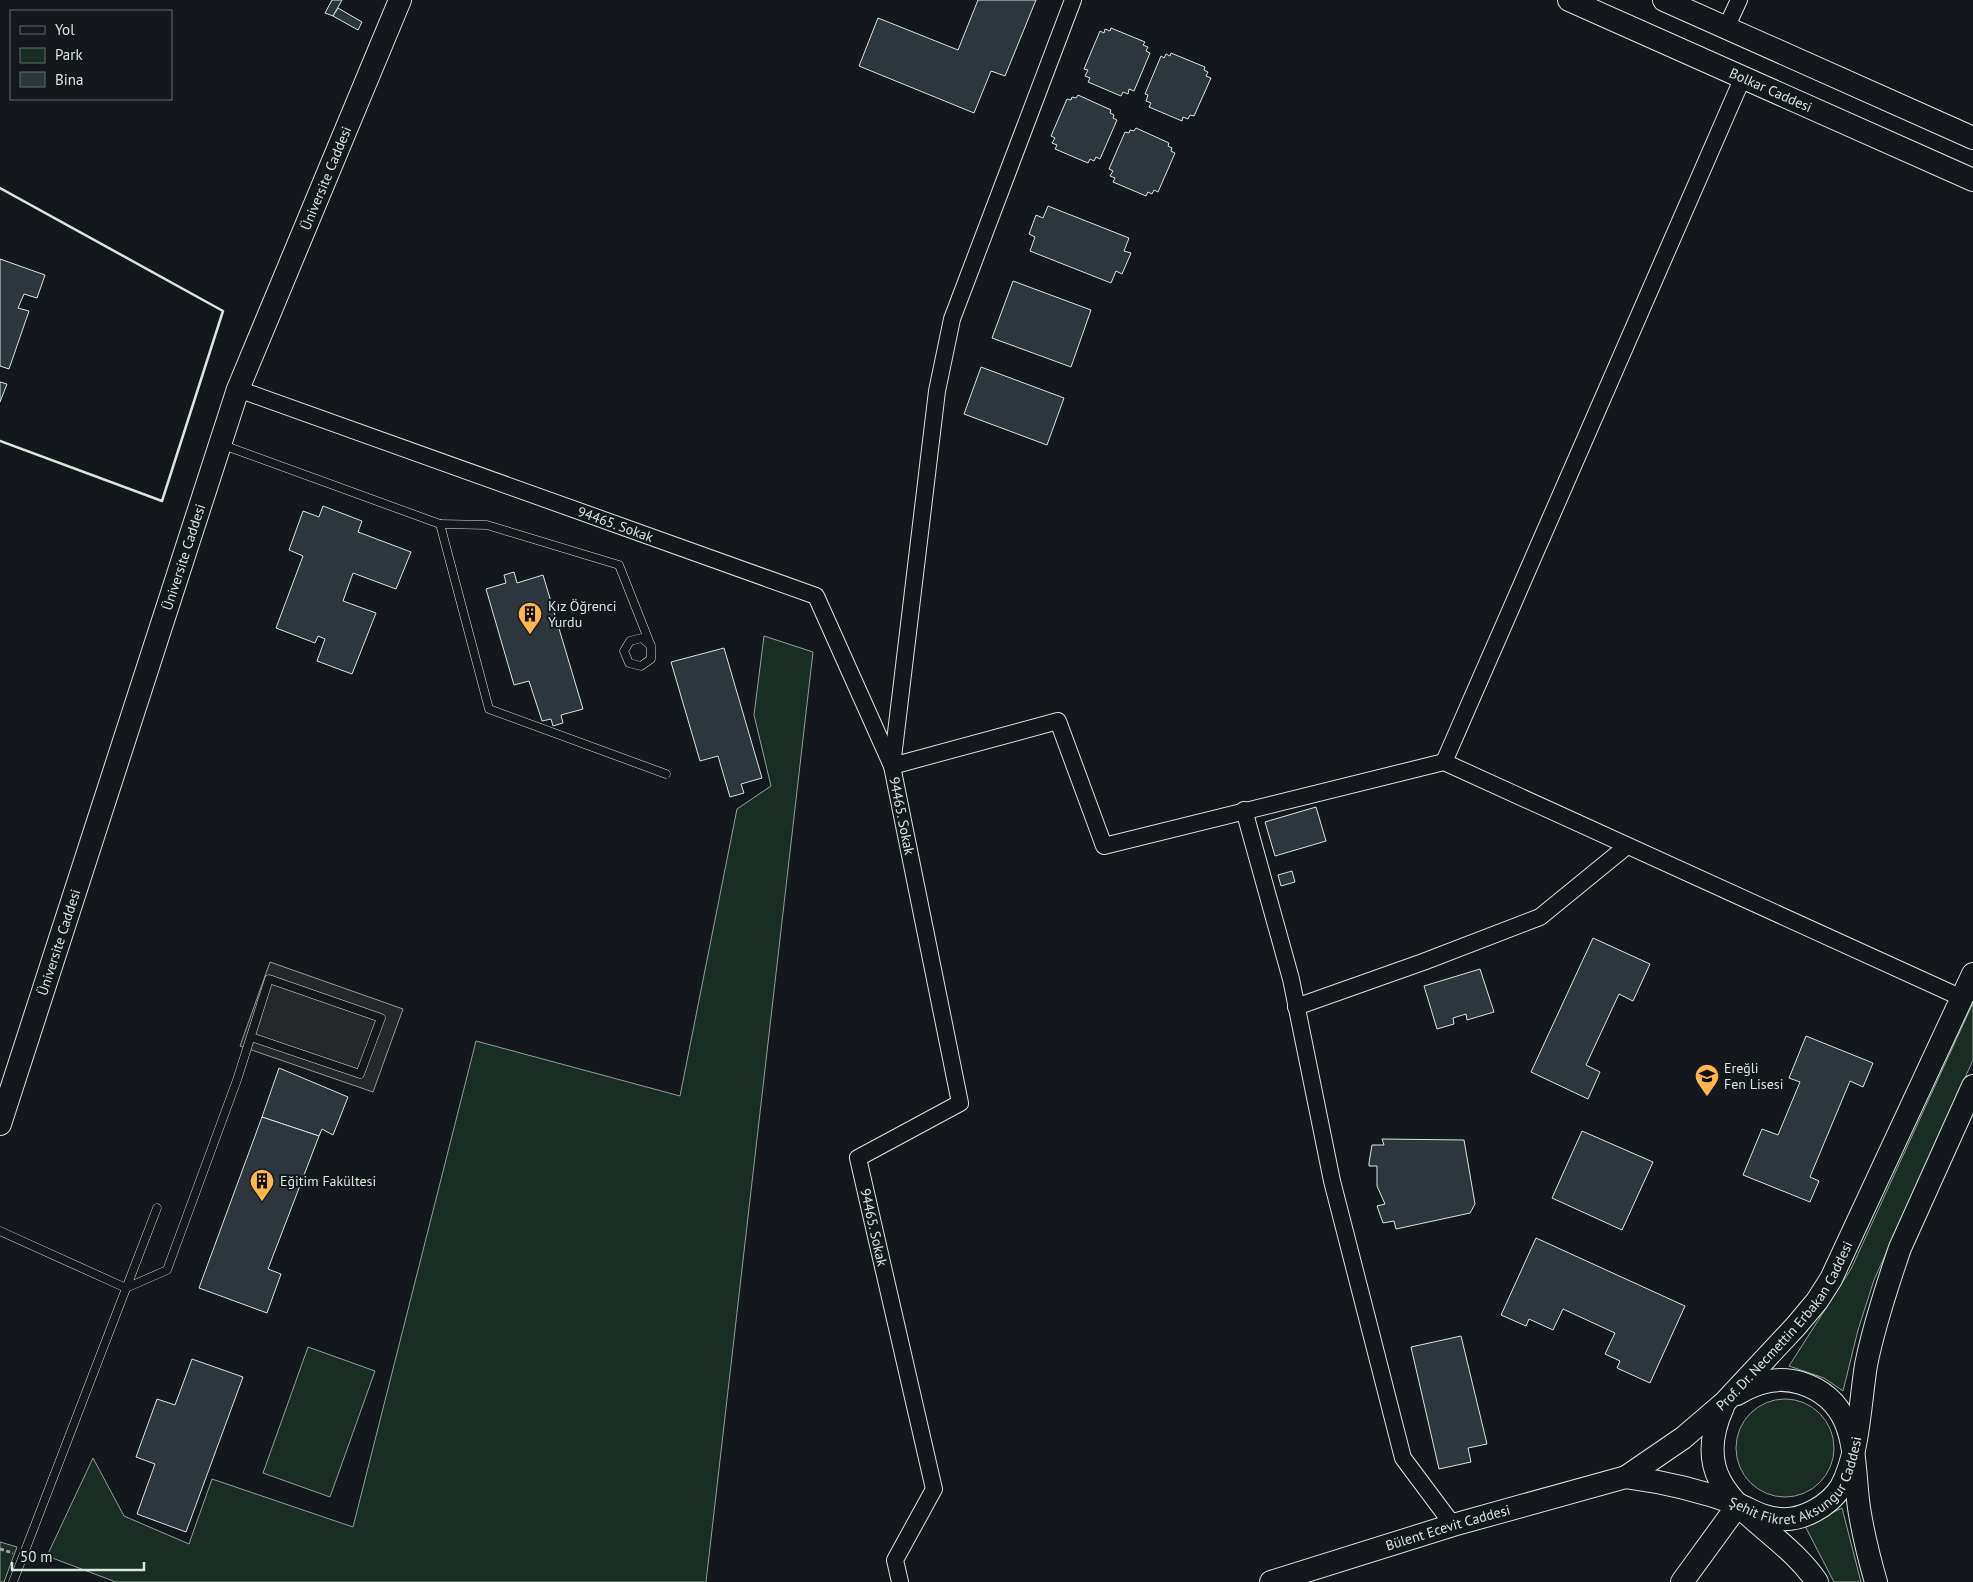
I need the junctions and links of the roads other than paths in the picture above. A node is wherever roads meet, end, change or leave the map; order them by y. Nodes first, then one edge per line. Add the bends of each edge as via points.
1 (400, 0) edge
2 (1073, 0) edge
3 (1569, 0) edge
4 (1664, 0) edge
5 (1739, 0) edge
6 (1726, 28) junction
7 (1743, 77) junction
8 (1973, 138) edge
9 (1973, 180) edge
10 (238, 389) junction
11 (219, 444) junction
12 (440, 524) junction
13 (651, 646) dead end
14 (1444, 762) junction
15 (892, 766) junction
16 (666, 774) dead end
17 (1244, 810) junction
18 (1627, 846) junction
19 (1973, 974) edge
20 (1962, 998) junction
21 (1296, 1007) junction
22 (251, 1037) junction
23 (1973, 1086) edge
24 (0, 1124) edge
25 (157, 1208) dead end
26 (0, 1231) edge
27 (126, 1288) junction
28 (1725, 1402) junction
29 (1854, 1443) junction
30 (1626, 1477) junction
31 (1738, 1504) junction
32 (1453, 1525) junction
33 (13, 1582) edge
34 (900, 1582) edge
35 (1271, 1582) edge
36 (1682, 1582) edge
37 (1817, 1582) edge
38 (1876, 1582) edge

1 - 10 main road, Üniversite Caddesi
2 - 15 street via 952,319 937,391
3 - 7 main road, Bolkar Caddesi
4 - 6 main road
5 - 6 street
6 - 8 main road
7 - 9 main road, Bolkar Caddesi
7 - 14 street
10 - 11 main road, Üniversite Caddesi
10 - 15 street, 94465. Sokak via 816,596
11 - 12 lane
11 - 24 main road, Üniversite Caddesi
12 - 13 lane via 487,525 619,565
12 - 16 lane via 489,709
14 - 17 street
14 - 18 street
15 - 17 street via 1058,721 1104,846
15 - 34 street, 94465. Sokak via 960,1103 858,1158 934,1489 895,1560
17 - 21 street
18 - 20 street
18 - 21 street via 1540,917
19 - 20 main road, Prof. Dr. Necmettin Erbakan Caddesi
20 - 28 main road, Prof. Dr. Necmettin Erbakan Caddesi via 1817,1301
21 - 32 street via 1332,1182 1403,1458
22 - 22 lane via 269,979 380,1018 360,1074
22 - 27 lane via 167,1270
23 - 29 main road via 1891,1275 1867,1363
25 - 27 lane
26 - 27 lane
27 - 33 lane
28 - 29 main road, Prof. Dr. Necmettin Erbakan Caddesi via 1745,1388 1768,1380 1791,1380 1814,1387 1833,1401 1846,1421
28 - 30 main road, Bülent Ecevit Caddesi via 1683,1438
28 - 31 main road via 1711,1446 1713,1468 1723,1489
29 - 31 main road, Şehit Fikret Aksungur Caddesi via 1850,1467 1840,1488 1824,1505 1804,1516 1782,1520 1759,1516
29 - 38 main road, Şehit Fikret Aksungur Caddesi via 1859,1508
30 - 31 main road, Bülent Ecevit Caddesi via 1671,1485
30 - 32 main road, Bülent Ecevit Caddesi
31 - 36 main road
31 - 37 main road, Şehit Fikret Aksungur Caddesi via 1798,1557
32 - 35 main road, Bülent Ecevit Caddesi

